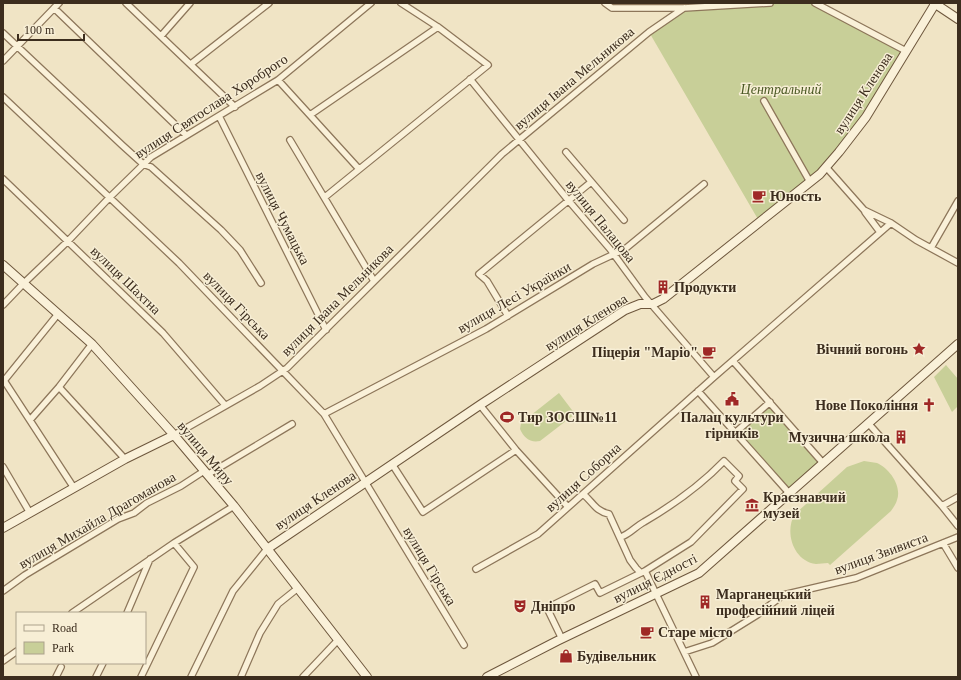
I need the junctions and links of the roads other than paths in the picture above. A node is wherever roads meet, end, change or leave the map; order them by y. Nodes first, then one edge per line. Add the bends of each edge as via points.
1 (59, 3) edge
2 (126, 3) edge
3 (190, 3) edge
4 (269, 3) edge
5 (371, 3) edge
6 (401, 3) edge
7 (605, 3) edge
8 (770, 3) edge
9 (815, 3) edge
10 (934, 3) edge
11 (706, 5) edge
12 (54, 8) junction
13 (684, 8) junction
14 (958, 19) edge
15 (438, 27) junction
16 (3, 33) edge
17 (161, 36) junction
18 (17, 46) junction
19 (906, 51) junction
20 (3, 61) edge
21 (191, 64) junction
22 (278, 80) junction
23 (470, 80) junction
24 (3, 97) edge
25 (764, 101) dead end
26 (235, 107) junction
27 (310, 115) junction
28 (219, 116) junction
29 (186, 135) junction
30 (290, 140) dead end
31 (520, 140) junction
32 (566, 152) dead end
33 (143, 164) junction
34 (826, 167) junction
35 (359, 169) junction
36 (3, 178) edge
37 (590, 182) junction
38 (810, 182) junction
39 (704, 184) dead end
40 (325, 197) junction
41 (109, 198) junction
42 (568, 200) junction
43 (958, 201) edge
44 (864, 210) junction
45 (624, 220) dead end
46 (891, 223) junction
47 (880, 232) junction
48 (68, 241) junction
49 (931, 248) junction
50 (615, 255) junction
51 (958, 263) edge
52 (3, 265) edge
53 (374, 281) junction
54 (24, 283) junction
55 (261, 283) dead end
56 (653, 304) junction
57 (3, 305) edge
58 (58, 314) junction
59 (508, 316) junction
60 (326, 330) junction
61 (92, 344) junction
62 (958, 344) edge
63 (733, 360) junction
64 (283, 371) junction
65 (714, 377) junction
66 (3, 380) edge
67 (59, 387) junction
68 (698, 391) junction
69 (770, 402) junction
70 (225, 405) junction
71 (480, 405) junction
72 (324, 414) junction
73 (30, 420) junction
74 (292, 424) dead end
75 (868, 424) junction
76 (736, 432) junction
77 (174, 436) junction
78 (516, 450) junction
79 (125, 459) junction
80 (823, 463) junction
81 (392, 464) junction
82 (3, 466) edge
83 (206, 473) junction
84 (365, 482) junction
85 (74, 488) junction
86 (583, 494) junction
87 (789, 494) junction
88 (958, 497) edge
89 (234, 506) junction
90 (942, 506) junction
91 (568, 507) junction
92 (30, 513) junction
93 (958, 526) edge
94 (3, 528) edge
95 (621, 537) junction
96 (958, 537) edge
97 (174, 543) junction
98 (944, 543) junction
99 (267, 548) junction
100 (150, 559) junction
101 (958, 568) edge
102 (476, 569) dead end
103 (643, 572) junction
104 (298, 588) junction
105 (3, 591) edge
106 (656, 594) junction
107 (73, 612) edge
108 (127, 612) edge
109 (562, 638) junction
110 (338, 640) junction
111 (464, 645) dead end
112 (16, 652) edge
113 (684, 652) junction
114 (3, 661) edge
115 (103, 664) edge
116 (61, 666) dead end
117 (499, 674) edge
118 (56, 677) edge
119 (96, 677) edge
120 (140, 677) edge
121 (191, 677) edge
122 (241, 677) edge
123 (303, 677) edge
124 (367, 677) edge
125 (487, 677) edge
126 (696, 677) edge

1 - 12 street
2 - 17 street
3 - 17 street
4 - 21 street
5 - 22 street, вулиця Святослава Хороброго
6 - 15 street
7 - 13 street via 612,8
8 - 11 street
9 - 19 street
10 - 14 street
10 - 19 street, вулиця Кленова
11 - 13 street
12 - 18 street
12 - 29 street
13 - 31 street, вулиця Івана Мельникова via 649,32
15 - 23 street via 488,64
15 - 27 street
16 - 18 street
17 - 21 street
18 - 20 street
18 - 33 street
19 - 34 street, вулиця Кленова via 866,117
21 - 26 street
22 - 26 street, вулиця Святослава Хороброго
22 - 27 street
23 - 31 street, вулиця Палацова
23 - 35 street
24 - 41 street, вулиця Гірська
25 - 38 street
26 - 28 street, вулиця Святослава Хороброго
27 - 35 street
28 - 29 street, вулиця Святослава Хороброго
28 - 60 street, вулиця Чумацька
29 - 33 street, вулиця Святослава Хороброго
30 - 40 street
31 - 42 street, вулиця Палацова
31 - 53 street, вулиця Івана Мельникова via 502,154
32 - 37 street
33 - 41 street, вулиця Святослава Хороброго
33 - 55 street via 151,167 221,230 240,250
34 - 38 street, вулиця Кленова
34 - 44 street
35 - 40 street
36 - 48 street, вулиця Шахтна
37 - 42 street
37 - 45 street
38 - 56 street, вулиця Кленова via 663,299
39 - 50 street, вулиця Лесі Українки
40 - 53 street
41 - 48 street, вулиця Святослава Хороброго
41 - 64 street, вулиця Гірська via 179,263
42 - 50 street, вулиця Палацова
42 - 59 street via 479,274 487,281
43 - 49 street
44 - 46 street
44 - 47 street
46 - 47 street, вулиця Соборна
46 - 49 street
47 - 63 street, вулиця Соборна
48 - 54 street, вулиця Святослава Хороброго
48 - 70 street, вулиця Шахтна via 163,333
49 - 51 street
50 - 56 street, вулиця Палацова via 645,297
50 - 59 street, вулиця Лесі Українки via 593,264
52 - 54 street, вулиця Миру
53 - 60 street, вулиця Івана Мельникова
54 - 57 street, вулиця Святослава Хороброго
54 - 58 street, вулиця Миру
56 - 65 street, вулиця Палацова
56 - 71 street, вулиця Кленова via 640,304 625,310
58 - 61 street, вулиця Миру
58 - 66 street
59 - 72 street, вулиця Лесі Українки
60 - 64 street, вулиця Івана Мельникова
61 - 67 street
61 - 77 street, вулиця Миру
62 - 75 street, вулиця Єдності
63 - 65 street, вулиця Соборна
63 - 69 street
64 - 70 street, вулиця Івана Мельникова
64 - 72 street, вулиця Гірська
65 - 68 street, вулиця Соборна
66 - 73 street
67 - 73 street
67 - 79 street
68 - 76 street
68 - 86 street, вулиця Соборна
69 - 76 street
69 - 80 street
70 - 77 street, вулиця Івана Мельникова
71 - 78 street
71 - 81 street, вулиця Кленова
72 - 84 street, вулиця Гірська
73 - 85 street
74 - 83 street, вулиця Михайла Драгоманова
75 - 80 street, вулиця Єдності
75 - 90 street
76 - 87 street
77 - 79 street, вулиця Івана Мельникова
77 - 83 street, вулиця Миру
78 - 81 street via 423,512
78 - 91 street
79 - 85 street, вулиця Івана Мельникова
80 - 87 street, вулиця Єдності
81 - 84 street, вулиця Кленова
82 - 92 street
83 - 89 street, вулиця Миру
83 - 105 street, вулиця Михайла Драгоманова via 147,503 134,513 118,519
84 - 99 street, вулиця Кленова
84 - 111 street, вулиця Гірська
85 - 92 street, вулиця Івана Мельникова
86 - 91 street, вулиця Соборна
86 - 95 street via 596,509 609,514
87 - 106 street, вулиця Єдності via 699,573
88 - 90 street
89 - 97 street
89 - 99 street, вулиця Миру
90 - 93 street
91 - 102 street, вулиця Соборна via 538,534
92 - 94 street, вулиця Івана Мельникова
95 - 103 street via 630,560
95 - 103 street via 679,500 724,461 738,476 735,481 743,489 691,542
96 - 98 street, вулиця Звивиста
97 - 100 street
97 - 120 street via 194,567
98 - 101 street
98 - 113 street, вулиця Звивиста via 856,578 783,595 757,615 712,643
99 - 104 street, вулиця Миру
99 - 121 street via 233,591
100 - 107 street
100 - 108 street
103 - 106 street
103 - 109 street via 600,594 595,584 547,608
104 - 110 street, вулиця Миру
104 - 122 street via 278,604 260,633
106 - 109 street, вулиця Єдності
106 - 113 street
109 - 117 street, вулиця Єдності
110 - 123 street
110 - 124 street, вулиця Миру
112 - 114 street
113 - 126 street
115 - 119 street
116 - 118 street
117 - 125 street, вулиця Єдності

